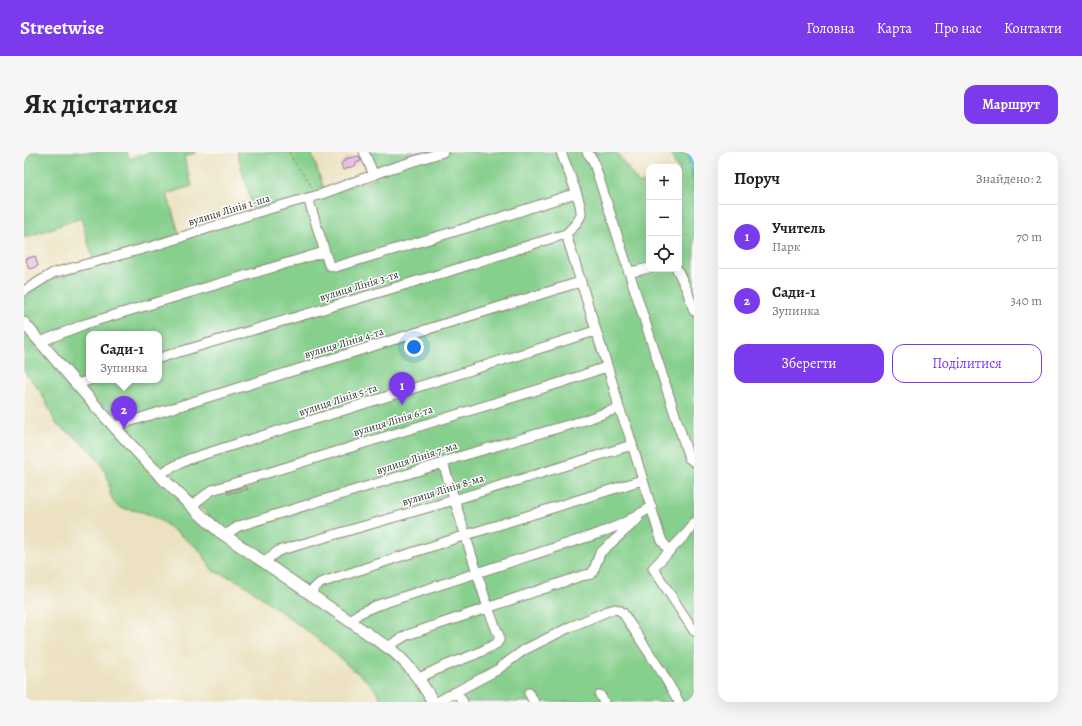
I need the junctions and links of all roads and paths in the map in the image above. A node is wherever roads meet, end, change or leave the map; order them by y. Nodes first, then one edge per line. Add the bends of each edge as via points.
1 (289, 152) edge
2 (364, 152) edge
3 (443, 152) edge
4 (561, 152) edge
5 (586, 152) edge
6 (424, 155) edge
7 (374, 175) junction
8 (576, 193) junction
9 (312, 197) junction
10 (566, 234) junction
11 (324, 252) junction
12 (646, 269) edge
13 (628, 271) junction
14 (678, 272) edge
15 (580, 282) junction
16 (24, 291) edge
17 (694, 311) edge
18 (24, 323) edge
19 (595, 331) junction
20 (40, 342) junction
21 (162, 357) edge
22 (606, 367) junction
23 (86, 381) edge
24 (77, 384) junction
25 (619, 408) junction
26 (115, 426) junction
27 (632, 445) junction
28 (694, 462) edge
29 (443, 463) junction
30 (159, 474) junction
31 (642, 480) junction
32 (454, 500) junction
33 (191, 506) junction
34 (652, 507) junction
35 (642, 513) junction
36 (694, 522) edge
37 (225, 535) junction
38 (466, 535) junction
39 (691, 535) edge
40 (669, 550) junction
41 (264, 562) junction
42 (477, 572) junction
43 (309, 593) junction
44 (488, 608) junction
45 (351, 622) junction
46 (694, 631) edge
47 (387, 647) junction
48 (419, 678) junction
49 (453, 693) junction
50 (529, 693) dead end
51 (433, 702) edge
52 (437, 702) edge
53 (463, 702) edge
54 (534, 702) edge
55 (679, 702) edge

1 - 9 path via 309,181
2 - 7 lane
3 - 6 lane, вулиця Лінія 1-ша
4 - 8 lane
5 - 13 lane via 593,160
6 - 7 lane, вулиця Лінія 1-ша
7 - 9 lane, вулиця Лінія 1-ша
8 - 10 lane via 581,213
8 - 11 lane via 335,267 329,264
9 - 11 lane
9 - 16 lane, вулиця Лінія 1-ша via 154,246 54,273
10 - 15 lane
10 - 21 lane, вулиця Лінія 3-тя
11 - 20 lane via 85,324
12 - 13 lane
13 - 28 lane via 689,458
14 - 17 lane
15 - 19 lane
15 - 26 lane, вулиця Лінія 4-та
18 - 20 main road
19 - 22 lane
19 - 30 lane, вулиця Лінія 5-та via 189,459
20 - 24 main road
22 - 25 lane
22 - 33 lane, вулиця Лінія 6-та via 212,490
23 - 24 lane
24 - 26 main road
25 - 27 lane
25 - 29 lane, вулиця Лінія 7-ма
26 - 30 main road
27 - 31 lane
27 - 32 lane, вулиця Лінія 8-ма
29 - 32 lane
29 - 37 lane, вулиця Лінія 7-ма via 239,526
30 - 33 main road
31 - 34 lane
31 - 38 lane
32 - 38 lane
32 - 41 lane, вулиця Лінія 8-ма via 278,551
33 - 37 main road
34 - 35 lane
34 - 40 lane via 662,541
35 - 42 lane via 600,533
35 - 44 lane via 600,553 591,574
36 - 39 lane
37 - 41 main road
38 - 42 lane
38 - 43 lane via 320,583
39 - 40 lane
40 - 46 lane via 655,565 654,571
41 - 43 main road
42 - 44 lane
42 - 45 lane via 375,606 358,614
43 - 45 main road
44 - 47 lane via 407,635
44 - 48 lane via 499,636 496,644
45 - 47 main road
47 - 48 main road
48 - 51 main road
49 - 52 lane
49 - 53 lane via 459,695
49 - 55 lane via 496,670 524,650 570,627 615,609 623,613
50 - 54 lane

